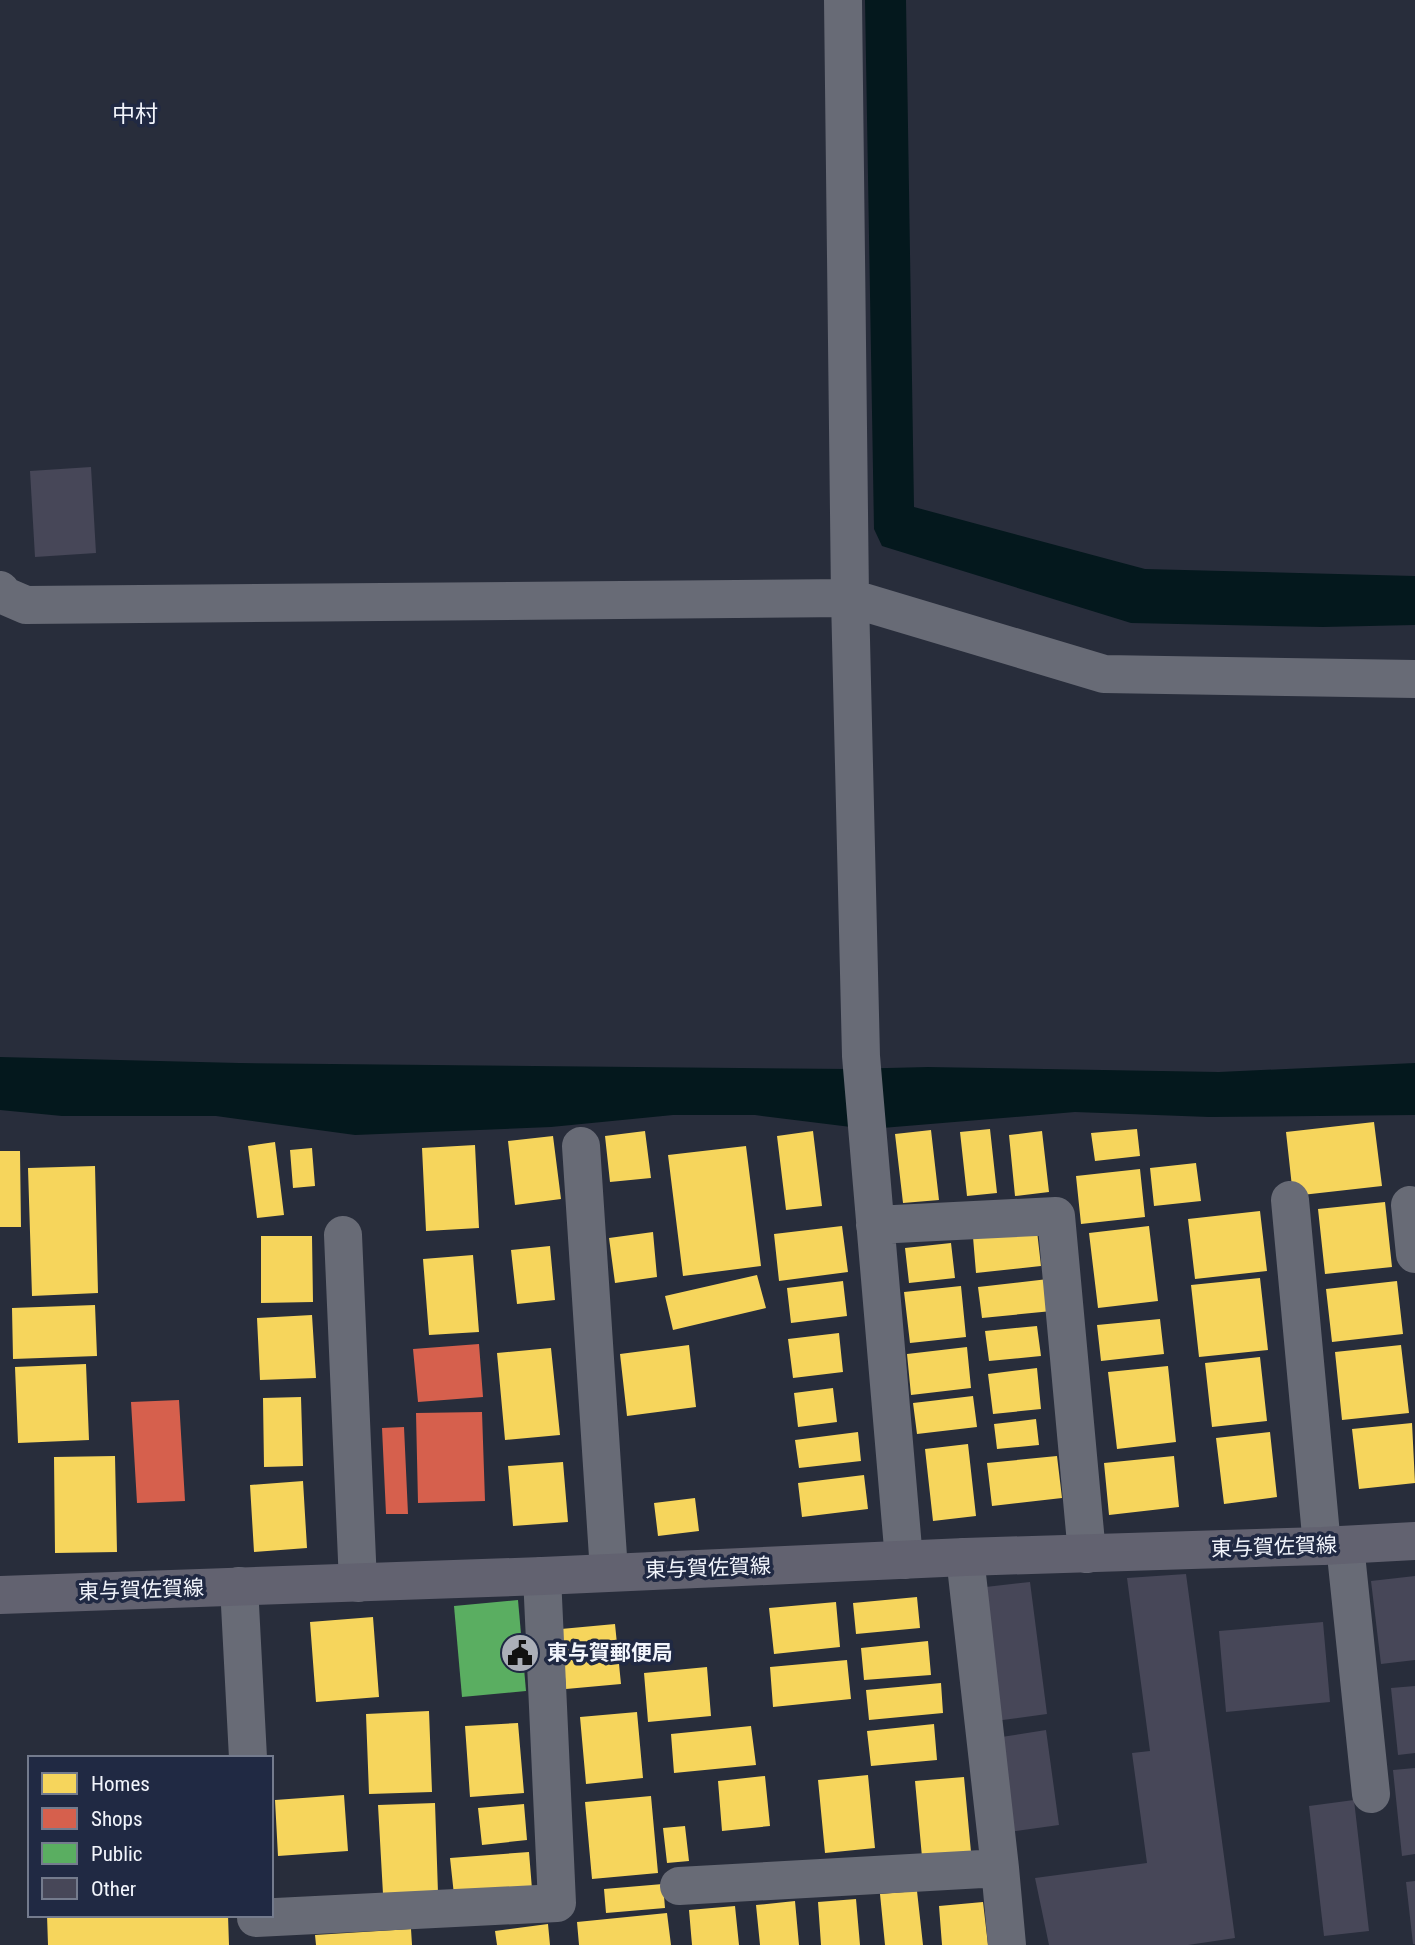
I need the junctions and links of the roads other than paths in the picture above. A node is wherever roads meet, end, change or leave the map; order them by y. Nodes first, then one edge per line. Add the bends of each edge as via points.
1 (843, 0) edge
2 (0, 590) edge
3 (850, 597) junction
4 (1415, 679) edge
5 (581, 1146) dead end
6 (1290, 1200) dead end
7 (1410, 1205) dead end
8 (876, 1225) junction
9 (342, 1235) dead end
10 (1415, 1254) edge
11 (1415, 1541) edge
12 (1333, 1546) junction
13 (1087, 1553) junction
14 (965, 1557) junction
15 (904, 1560) junction
16 (609, 1572) junction
17 (541, 1576) junction
18 (358, 1583) junction
19 (239, 1587) junction
20 (0, 1595) edge
21 (248, 1756) edge
22 (1371, 1794) dead end
23 (1000, 1868) junction
24 (679, 1886) dead end
25 (256, 1917) edge
26 (1007, 1945) edge

1 - 3 street
2 - 3 street via 26,605
3 - 4 street via 1104,674
3 - 8 street via 861,1056
5 - 16 street
6 - 12 street
7 - 10 street
8 - 13 street via 1056,1216
8 - 15 street
9 - 18 street
11 - 12 main road, 東与賀佐賀線
12 - 13 main road, 東与賀佐賀線
12 - 22 street
13 - 14 main road, 東与賀佐賀線
14 - 15 main road, 東与賀佐賀線
14 - 23 street
15 - 16 main road, 東与賀佐賀線
16 - 17 main road, 東与賀佐賀線
17 - 18 main road, 東与賀佐賀線
17 - 25 street via 556,1903
18 - 19 main road, 東与賀佐賀線
19 - 20 main road, 東与賀佐賀線
19 - 21 street
23 - 24 street
23 - 26 street

